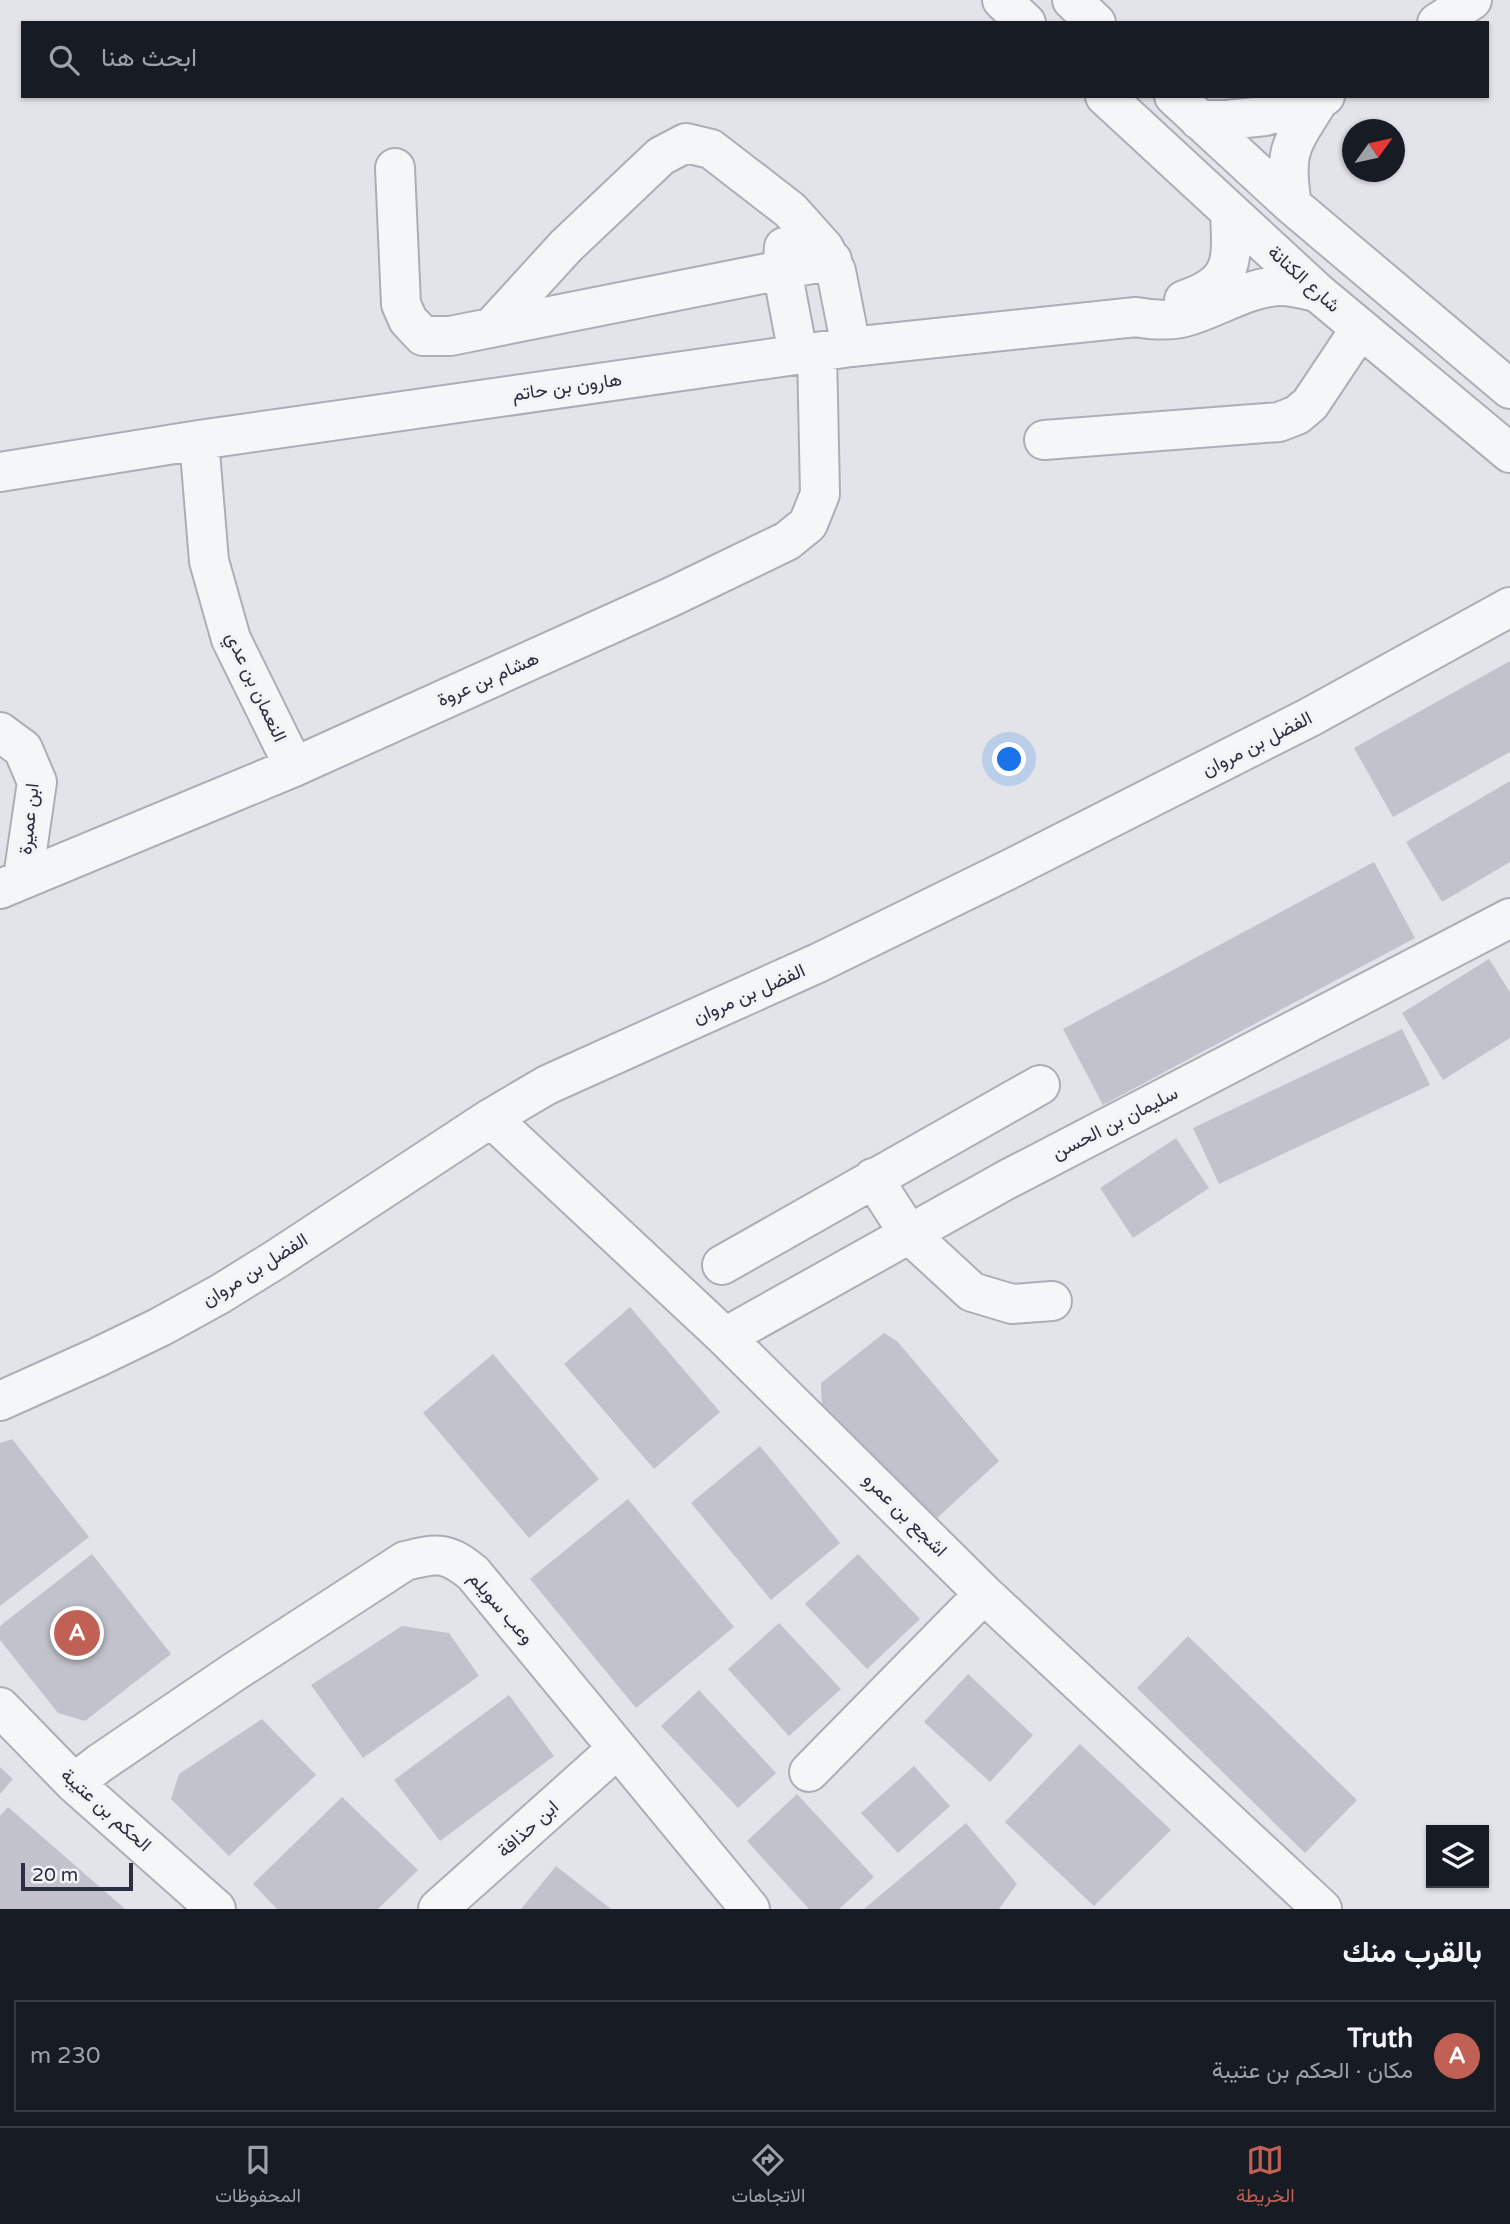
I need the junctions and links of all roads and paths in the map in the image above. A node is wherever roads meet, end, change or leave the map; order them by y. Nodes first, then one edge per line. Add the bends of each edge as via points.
1 (1002, 0) edge
2 (1072, 0) edge
3 (1472, 0) edge
4 (1024, 21) edge
5 (1094, 21) edge
6 (1440, 21) edge
7 (1107, 98) edge
8 (1322, 98) edge
9 (1187, 108) edge
10 (395, 168) dead end
11 (1293, 205) junction
12 (790, 210) junction
13 (1230, 212) junction
14 (832, 260) junction
15 (782, 270) junction
16 (1317, 292) junction
17 (1136, 317) junction
18 (492, 327) junction
19 (1360, 329) junction
20 (822, 351) junction
21 (1510, 389) edge
22 (199, 440) junction
23 (1044, 440) dead end
24 (1510, 453) edge
25 (0, 472) edge
26 (1510, 607) edge
27 (0, 732) edge
28 (294, 767) junction
29 (11, 883) edge
30 (1510, 918) edge
31 (1040, 1085) dead end
32 (491, 1118) junction
33 (873, 1178) junction
34 (909, 1234) junction
35 (722, 1265) dead end
36 (1052, 1301) dead end
37 (725, 1337) junction
38 (0, 1401) edge
39 (984, 1594) junction
40 (0, 1707) edge
41 (617, 1749) junction
42 (809, 1772) dead end
43 (74, 1783) junction
44 (216, 1909) edge
45 (438, 1909) edge
46 (750, 1909) edge
47 (1322, 1909) edge

1 - 4 street
2 - 5 street
3 - 6 street
7 - 13 street, شارع الكنانة
8 - 9 street via 1265,116 1227,120
8 - 11 street via 1289,152
9 - 11 street
10 - 18 street via 401,304 408,320 423,336
11 - 21 street
12 - 14 street
12 - 15 street
12 - 18 street via 711,149 687,143 651,165
13 - 16 street, شارع الكنانة
13 - 17 street, هارون بن حاتم via 1230,261 1215,286
14 - 15 street
14 - 20 street via 844,308
15 - 18 street
15 - 20 street
16 - 17 street, هارون بن حاتم via 1266,288 1184,317
16 - 19 street, شارع الكنانة
17 - 20 street, هارون بن حاتم
19 - 23 street via 1310,404 1279,422
19 - 24 street, شارع الكنانة
20 - 22 street, هارون بن حاتم
20 - 28 street, هشام بن عروة via 820,494 808,524 787,541
22 - 25 street, هارون بن حاتم
22 - 28 street, النعمان بن عدي via 209,561 231,639
26 - 32 street, الفضل بن مروان via 1310,717 1039,855 818,963 547,1085
27 - 29 street, ابن عميرة via 23,748 37,782
28 - 29 street, هشام بن عروة
30 - 34 street, سليمان بن الحسن
31 - 33 street
32 - 37 street, اشجع بن عمرو
32 - 38 street, الفضل بن مروان via 220,1294
33 - 34 street
33 - 35 street
34 - 36 street via 972,1292 1012,1304
34 - 37 street, سليمان بن الحسن
37 - 39 street, اشجع بن عمرو
39 - 42 street
39 - 47 street, اشجع بن عمرو
40 - 43 street, الحكم بن عتيبة
41 - 43 street, وعب سويلم via 473,1573 456,1559 433,1554 405,1561
41 - 45 street, ابن حذافة
41 - 46 street, وعب سويلم
43 - 44 street, الحكم بن عتيبة

